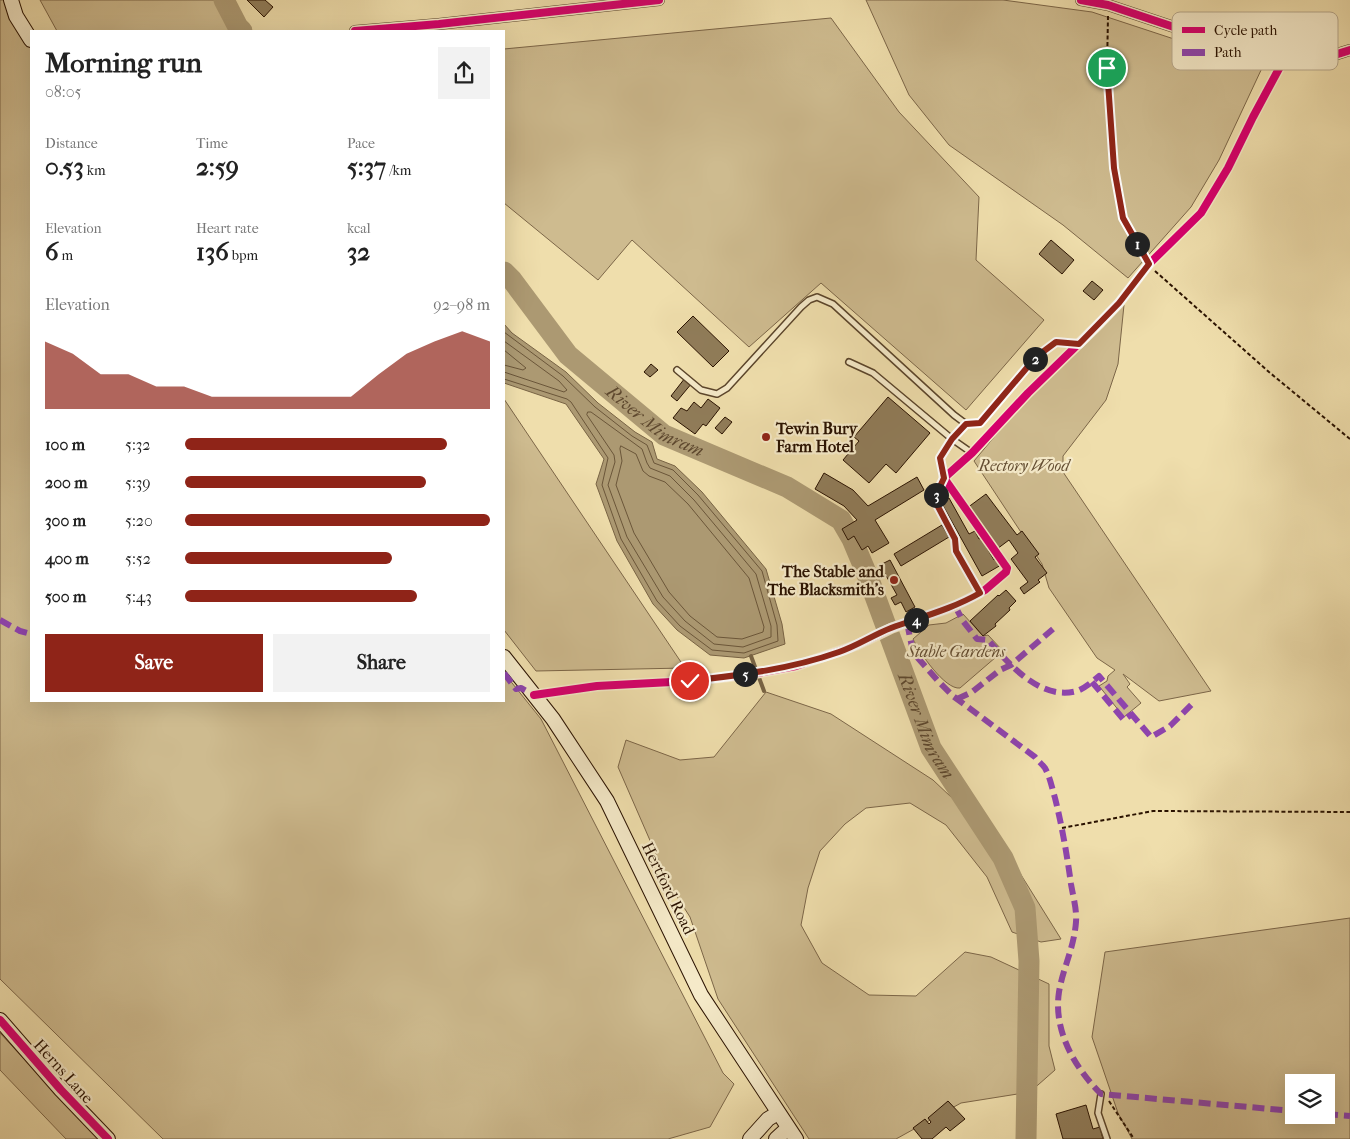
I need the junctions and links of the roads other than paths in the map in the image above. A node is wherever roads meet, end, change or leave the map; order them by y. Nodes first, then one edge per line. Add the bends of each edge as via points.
1 (10, 0) edge
2 (659, 0) edge
3 (1081, 0) edge
4 (1172, 26) edge
5 (367, 30) edge
6 (30, 38) edge
7 (1350, 50) edge
8 (1338, 54) edge
9 (1278, 70) edge
10 (849, 362) dead end
11 (677, 370) dead end
12 (966, 424) junction
13 (952, 439) junction
14 (944, 478) junction
15 (980, 593) junction
16 (505, 658) edge
17 (534, 695) junction
18 (0, 1020) edge
19 (1102, 1094) road end
20 (778, 1113) junction
21 (792, 1133) edge
22 (108, 1139) edge
23 (750, 1139) edge
24 (776, 1139) edge
25 (1107, 1139) edge

1 - 6 main road
2 - 5 street
3 - 4 street via 1108,5
7 - 8 street
9 - 12 lane via 1201,213 1149,264 1119,303 1079,344 1056,342 1036,357 980,423
10 - 13 lane via 872,373
11 - 12 lane via 701,390 717,394 808,300 817,297 833,304
12 - 13 lane
13 - 14 lane via 940,458
13 - 14 lane via 972,453
14 - 15 lane via 934,499 955,539 956,551
14 - 15 lane via 1006,568 1006,572
15 - 17 lane via 955,606 880,633 857,646 796,666 690,681 598,686
16 - 17 main road, Hertford Road
17 - 20 main road, Hertford Road via 607,801 701,995
18 - 22 main road, Herns Lane
19 - 25 lane via 1098,1113
20 - 21 main road, Hertford Road
20 - 23 main road
21 - 24 main road

